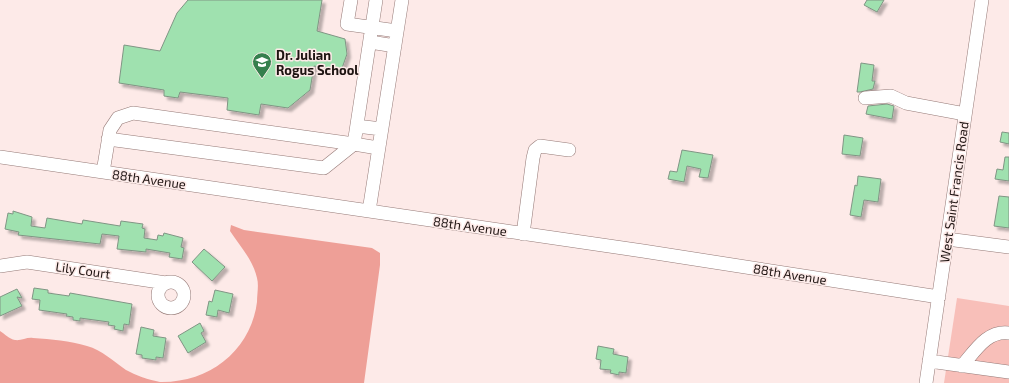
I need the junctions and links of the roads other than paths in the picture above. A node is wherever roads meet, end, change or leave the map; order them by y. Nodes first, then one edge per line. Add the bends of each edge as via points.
1 (351, 0) edge
2 (376, 0) edge
3 (402, 0) edge
4 (982, 0) edge
5 (372, 27) junction
6 (397, 31) junction
7 (370, 42) junction
8 (395, 46) junction
9 (865, 98) dead end
10 (965, 114) junction
11 (357, 126) junction
12 (382, 129) junction
13 (108, 139) junction
14 (354, 144) junction
15 (378, 148) junction
16 (569, 150) dead end
17 (0, 157) edge
18 (103, 172) junction
19 (369, 211) junction
20 (523, 234) junction
21 (947, 239) junction
22 (1009, 247) edge
23 (0, 266) edge
24 (166, 283) dead end
25 (939, 297) junction
26 (1009, 333) edge
27 (929, 361) junction
28 (962, 366) junction
29 (1009, 372) edge
30 (926, 383) edge

1 - 5 street via 347,24
2 - 5 street
3 - 6 street
4 - 10 street, West Saint Francis Road
5 - 6 street
5 - 7 street
6 - 8 street
7 - 8 street
7 - 11 street
8 - 12 street
9 - 10 street via 890,96 906,103
10 - 21 street, West Saint Francis Road
11 - 12 street
11 - 14 street
12 - 15 street
13 - 14 street via 324,168
13 - 14 street via 110,130 118,118 133,113
13 - 18 street
14 - 15 street
15 - 19 street
16 - 20 street via 540,146 535,150
17 - 18 street, 88th Avenue
18 - 19 street, 88th Avenue
19 - 20 street, 88th Avenue
20 - 25 street, 88th Avenue
21 - 22 street
21 - 25 street, West Saint Francis Road
23 - 24 street, Lily Court via 27,262
25 - 27 street, West Saint Francis Road
26 - 28 street via 1001,332 990,336
27 - 28 street
27 - 30 street, West Saint Francis Road
28 - 29 street

